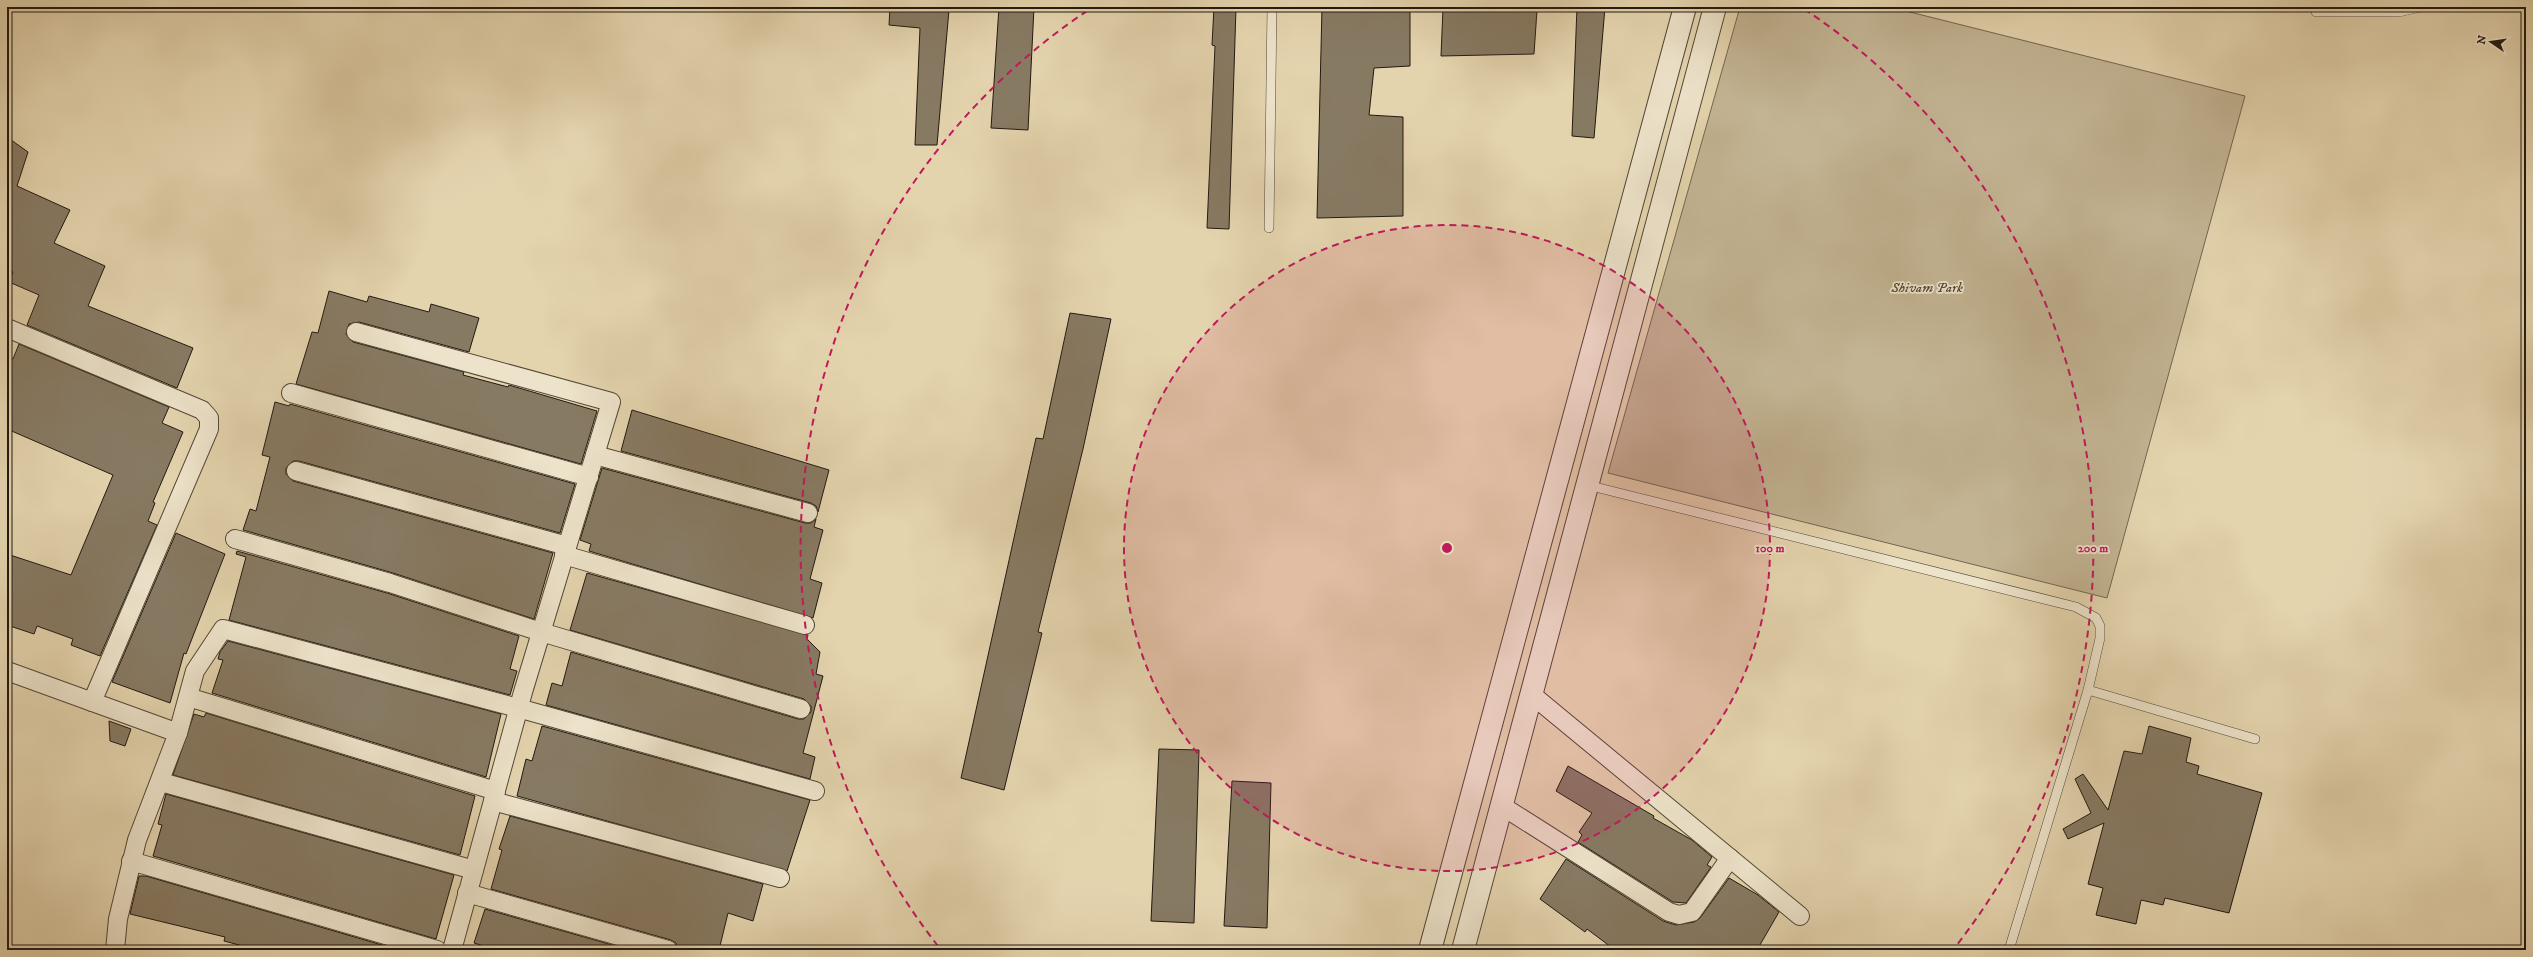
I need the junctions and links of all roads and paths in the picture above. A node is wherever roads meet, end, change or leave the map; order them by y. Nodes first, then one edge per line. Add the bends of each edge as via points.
1 (1272, 7) edge
2 (1685, 7) edge
3 (1715, 7) edge
4 (2420, 7) edge
5 (2316, 12) dead end
6 (1269, 228) dead end
7 (1615, 268) junction
8 (1643, 277) junction
9 (7, 328) edge
10 (356, 332) dead end
11 (291, 393) dead end
12 (595, 455) junction
13 (296, 471) dead end
14 (589, 477) junction
15 (1587, 485) junction
16 (808, 513) dead end
17 (235, 540) dead end
18 (566, 551) junction
19 (805, 625) dead end
20 (541, 632) junction
21 (7, 671) edge
22 (2088, 690) junction
23 (1531, 694) junction
24 (188, 697) junction
25 (92, 702) junction
26 (518, 708) junction
27 (801, 709) dead end
28 (178, 733) junction
29 (2254, 739) dead end
30 (161, 782) junction
31 (815, 791) dead end
32 (494, 796) junction
33 (1502, 806) junction
34 (1730, 858) junction
35 (132, 861) junction
36 (474, 870) junction
37 (780, 878) dead end
38 (467, 893) junction
39 (1800, 916) dead end
40 (115, 950) edge
41 (437, 950) edge
42 (452, 950) edge
43 (668, 950) edge
44 (1430, 950) edge
45 (1463, 950) edge
46 (2009, 950) edge

1 - 6 lane
2 - 7 street
3 - 8 street
4 - 5 lane via 2399,12
7 - 8 street
7 - 44 street
8 - 15 street
9 - 25 street via 202,410 209,418 209,429
10 - 12 street via 611,402
11 - 14 street
12 - 14 street
12 - 16 street
13 - 18 street
14 - 18 street
15 - 22 lane via 2076,607 2096,618 2100,626 2100,638
15 - 23 street
17 - 20 street via 390,583
18 - 19 street
18 - 20 street
20 - 26 street
20 - 27 street
21 - 25 street
22 - 29 lane
22 - 46 lane
23 - 33 street
23 - 34 street
24 - 26 street via 195,671 223,629
24 - 28 street
24 - 32 street
25 - 28 street
26 - 31 street
26 - 32 street
28 - 30 street
30 - 35 street via 136,840
30 - 36 street
32 - 36 street
32 - 37 street
33 - 34 street via 1669,912 1679,915 1692,912
33 - 45 street
34 - 39 street
35 - 40 street via 118,919
35 - 41 street
36 - 38 street
38 - 42 street
38 - 43 street

